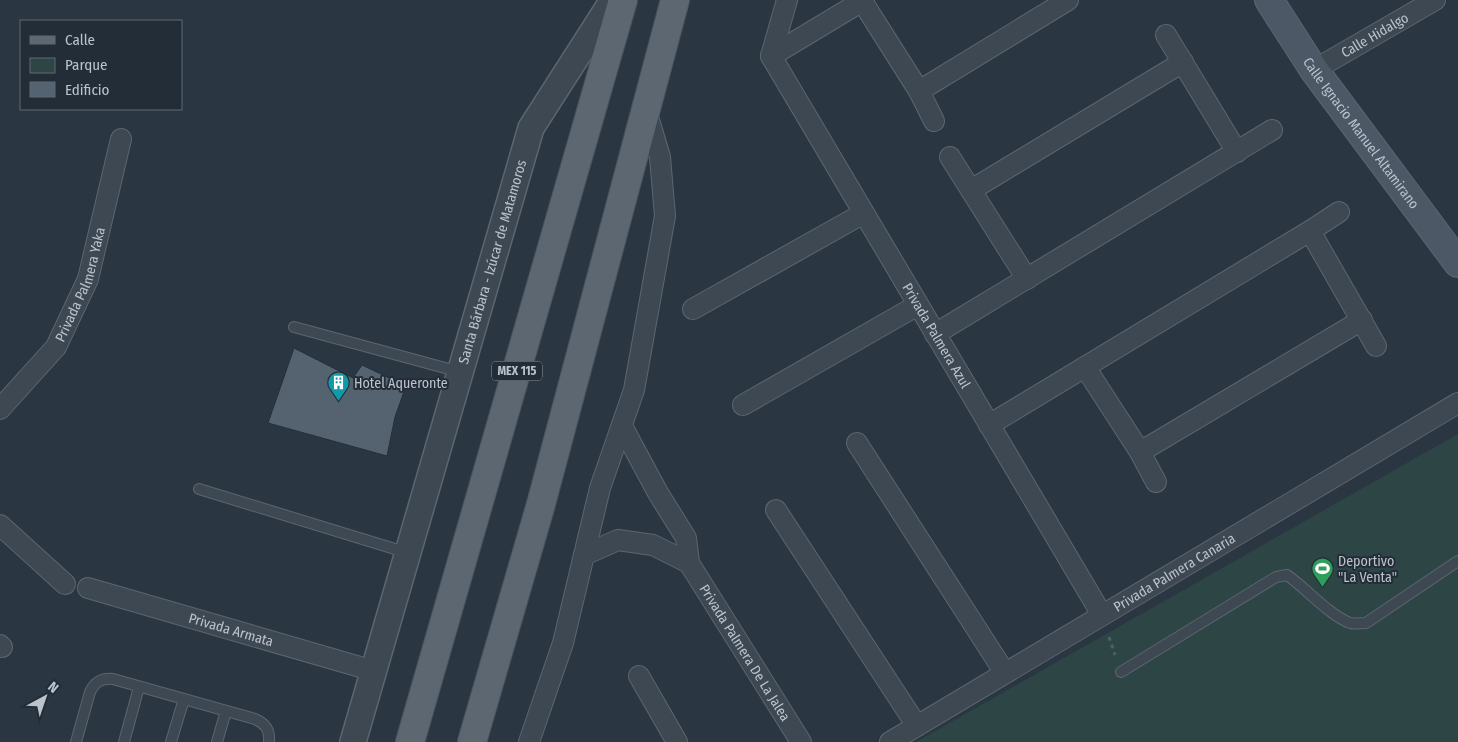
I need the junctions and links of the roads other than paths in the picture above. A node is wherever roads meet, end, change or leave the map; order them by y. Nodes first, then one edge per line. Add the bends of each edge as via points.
1 (613, 0) edge
2 (623, 0) edge
3 (675, 0) edge
4 (787, 0) edge
5 (1068, 0) edge
6 (1268, 0) edge
7 (1434, 0) edge
8 (863, 1) edge
9 (1166, 35) dead end
10 (771, 56) junction
11 (1183, 62) junction
12 (1314, 70) junction
13 (919, 92) junction
14 (646, 109) junction
15 (934, 121) dead end
16 (1272, 130) dead end
17 (121, 139) dead end
18 (1237, 152) junction
19 (950, 157) dead end
20 (971, 190) junction
21 (1339, 212) dead end
22 (864, 213) junction
23 (1310, 231) junction
24 (1458, 263) edge
25 (1027, 279) junction
26 (918, 305) junction
27 (693, 308) dead end
28 (1362, 320) junction
29 (294, 327) dead end
30 (935, 334) junction
31 (1376, 346) dead end
32 (1085, 367) junction
33 (460, 372) junction
34 (1458, 403) edge
35 (743, 405) dead end
36 (0, 409) edge
37 (989, 425) junction
38 (622, 426) junction
39 (857, 443) dead end
40 (1140, 452) junction
41 (1156, 482) dead end
42 (199, 489) dead end
43 (776, 510) dead end
44 (0, 525) edge
45 (408, 553) junction
46 (584, 555) junction
47 (1458, 561) edge
48 (688, 564) junction
49 (65, 584) dead end
50 (88, 588) dead end
51 (1102, 615) junction
52 (374, 671) junction
53 (1121, 672) road end
54 (1005, 674) junction
55 (638, 676) dead end
56 (139, 686) junction
57 (184, 699) junction
58 (226, 711) junction
59 (917, 726) junction
60 (76, 742) edge
61 (124, 742) edge
62 (171, 742) edge
63 (217, 742) edge
64 (269, 742) edge
65 (353, 742) edge
66 (410, 742) edge
67 (472, 742) edge
68 (529, 742) edge
69 (677, 742) edge
70 (800, 742) edge
71 (890, 742) edge

1 - 33 street, Santa Bárbara - Izúcar de Matamoros via 531,128
2 - 66 main road, MEX 115
3 - 14 main road
4 - 10 street
5 - 13 street
6 - 12 main road, Calle Ignacio Manuel Altamirano
7 - 12 street, Calle Hidalgo
8 - 10 street
8 - 13 street
9 - 11 street
10 - 22 street, Privada Palmera Azul
11 - 18 street
11 - 20 street
12 - 24 main road, Calle Ignacio Manuel Altamirano
13 - 15 street
14 - 38 street via 660,157 665,216 634,390
14 - 67 main road via 541,504
16 - 18 street
17 - 36 street, Privada Palmera Yaka via 88,279 56,347
18 - 25 street
19 - 20 street
20 - 25 street
21 - 23 street
22 - 26 street, Privada Palmera Azul
22 - 27 street
23 - 28 street
23 - 32 street
25 - 30 street
26 - 30 street, Privada Palmera Azul
26 - 35 street
28 - 31 street
28 - 40 street
29 - 33 lane
30 - 37 street, Privada Palmera Azul
32 - 37 street
32 - 40 street
33 - 45 street, Santa Bárbara - Izúcar de Matamoros
34 - 51 street, Privada Palmera Canaria
37 - 51 street, Privada Palmera Azul
38 - 46 street via 600,488
38 - 48 street, Privada Palmera De La Jalea via 686,538
39 - 54 street
40 - 41 street
42 - 45 lane
43 - 59 street
44 - 49 street
45 - 52 street, Santa Bárbara - Izúcar de Matamoros
46 - 48 street, Privada Palmera De La Jalea via 618,540 653,545
46 - 68 street via 563,643
47 - 53 lane via 1366,623 1352,624 1337,617 1287,575 1276,577
48 - 70 street, Privada Palmera De La Jalea
50 - 52 street, Privada Armata
51 - 54 street, Privada Palmera Canaria
52 - 65 street, Santa Bárbara - Izúcar de Matamoros
54 - 59 street, Privada Palmera Canaria
55 - 69 street
56 - 57 lane
56 - 60 lane via 105,679 98,681 90,692
56 - 61 lane
57 - 58 lane
57 - 62 lane
58 - 63 lane
58 - 64 lane via 262,722 267,728
59 - 71 street, Privada Palmera Canaria

